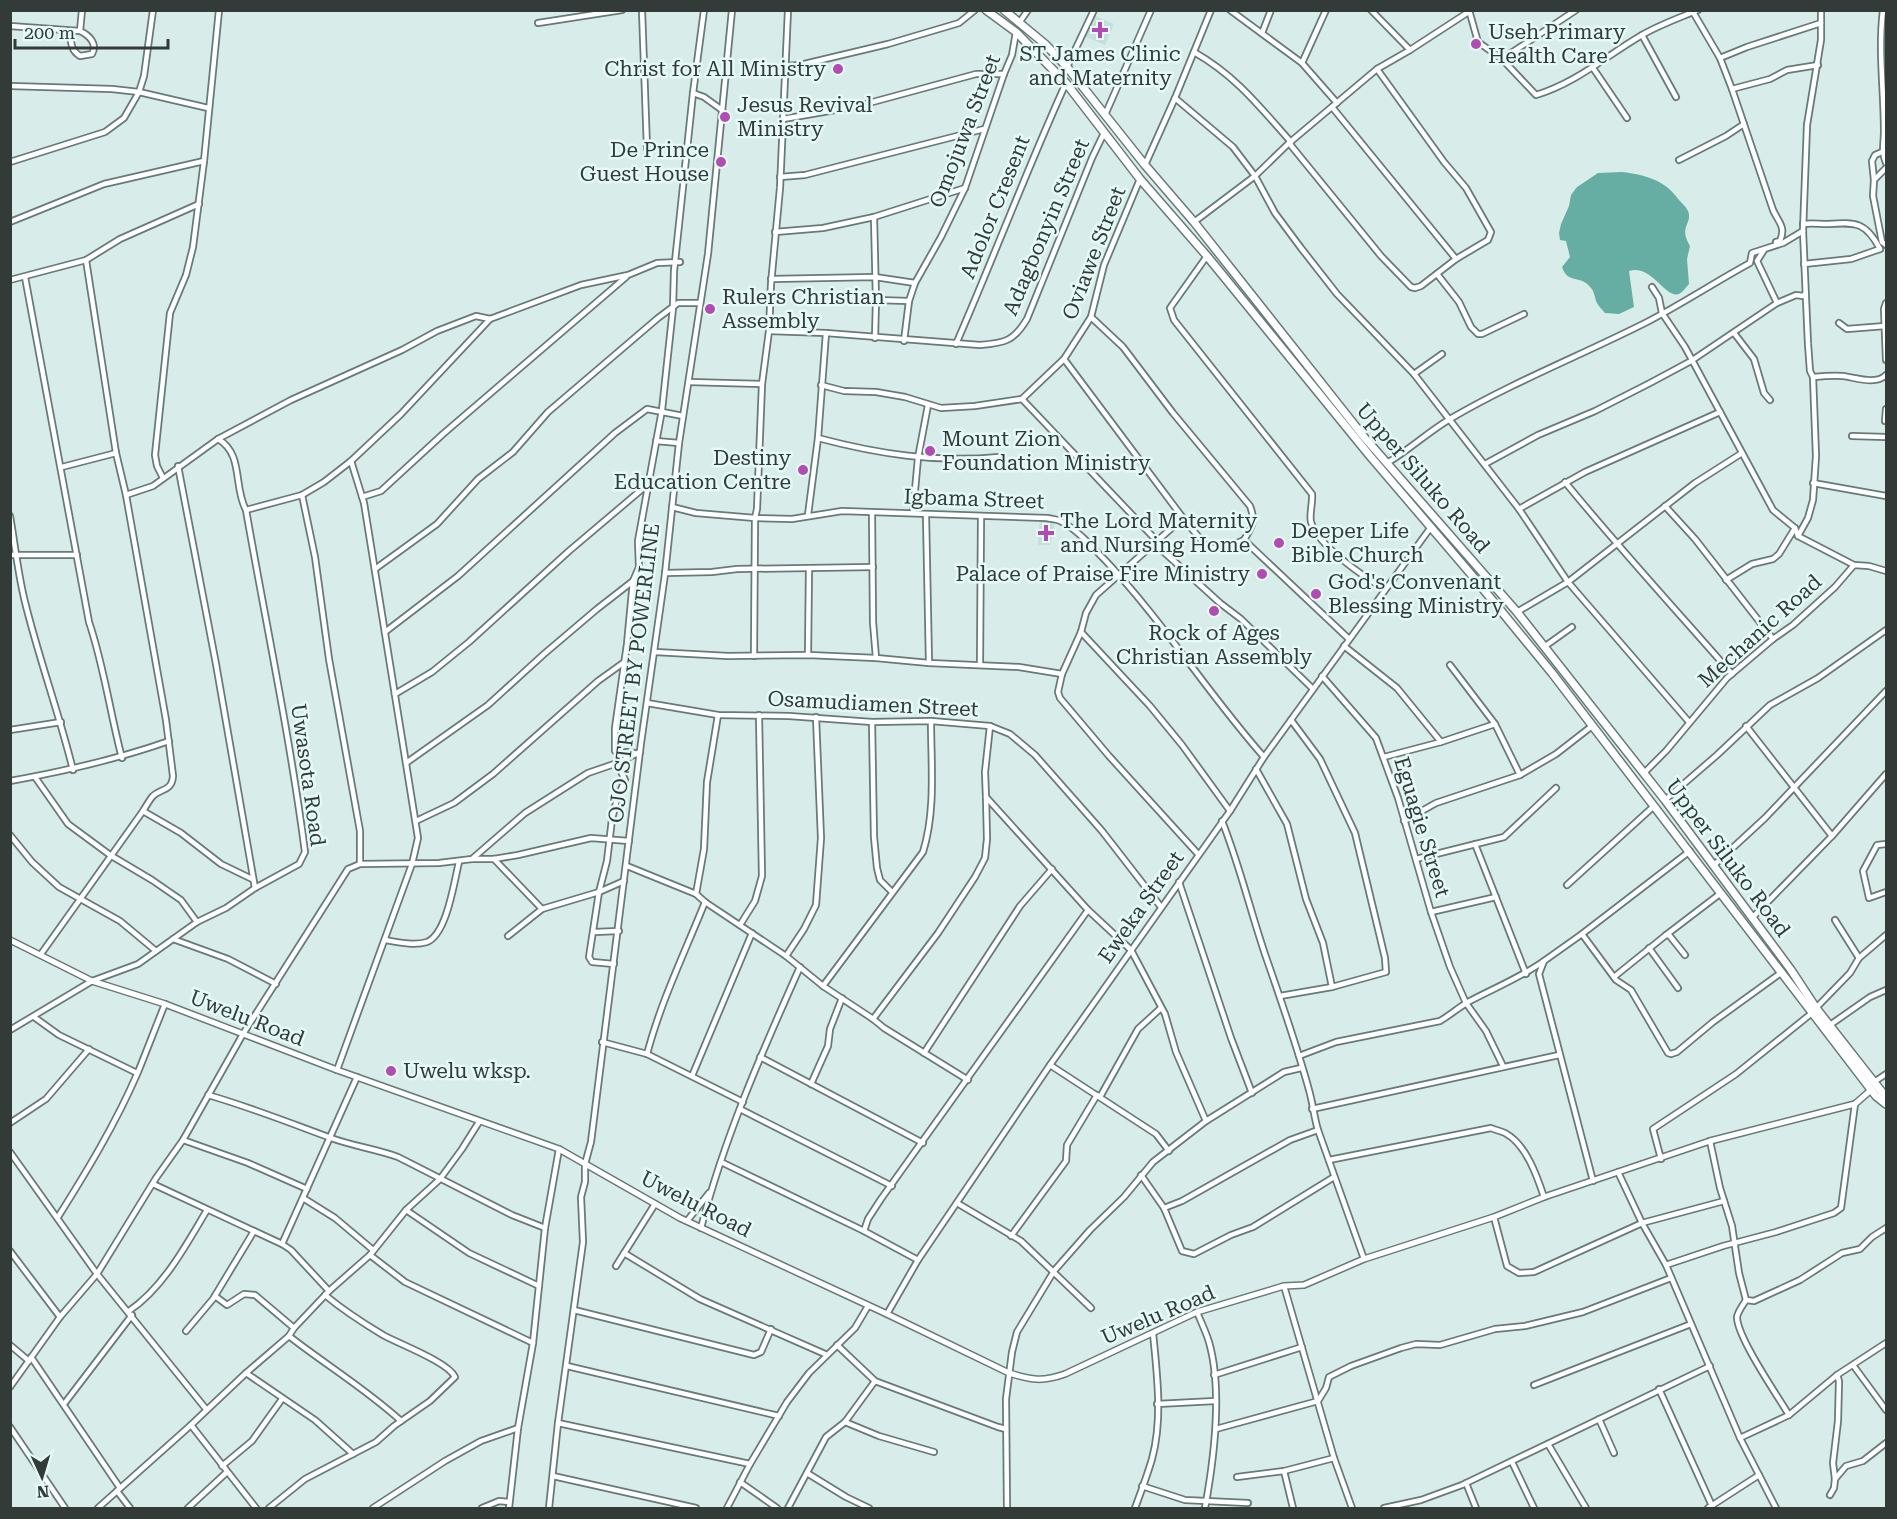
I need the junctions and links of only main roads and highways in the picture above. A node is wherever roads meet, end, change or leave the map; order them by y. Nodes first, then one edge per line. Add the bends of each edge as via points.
1 (986, 10) edge
2 (1004, 10) edge
3 (1814, 1010) junction
4 (1885, 1102) edge

1 - 3 main road, Upper Siluko Road via 1016,32 1066,83 1140,179 1552,673
2 - 3 main road, Upper Siluko Road via 1067,67 1337,403 1517,612 1665,800
3 - 4 main road, Upper Siluko Road via 1871,1090
3 - 4 main road, Upper Siluko Road via 1882,1092

